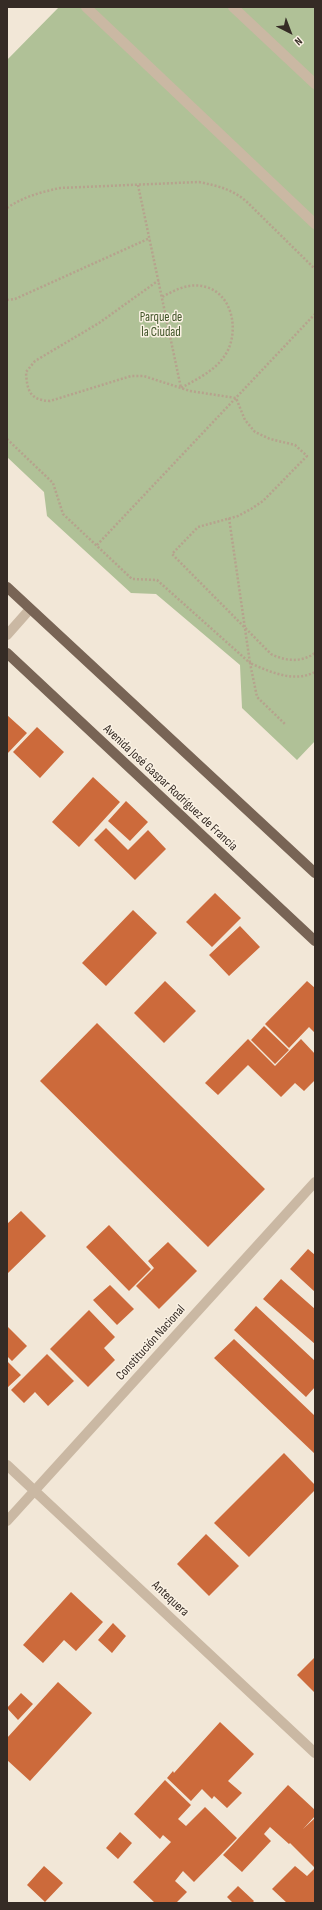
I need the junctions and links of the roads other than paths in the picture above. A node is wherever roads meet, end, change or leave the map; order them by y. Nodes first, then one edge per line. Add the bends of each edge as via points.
1 (86, 7) edge
2 (233, 7) edge
3 (315, 84) edge
4 (315, 224) edge
5 (7, 587) edge
6 (30, 609) junction
7 (7, 635) edge
8 (7, 653) edge
9 (315, 873) edge
10 (315, 941) edge
11 (315, 1182) edge
12 (7, 1464) edge
13 (35, 1490) junction
14 (7, 1521) edge
15 (315, 1754) edge

1 - 4 street
2 - 3 street
5 - 6 main road
6 - 7 street
6 - 9 main road
8 - 10 main road, Avenida José Gaspar Rodríguez de Francia
11 - 13 street, Constitución Nacional
12 - 13 street, Antequera
13 - 14 street, Constitución Nacional
13 - 15 street, Antequera

